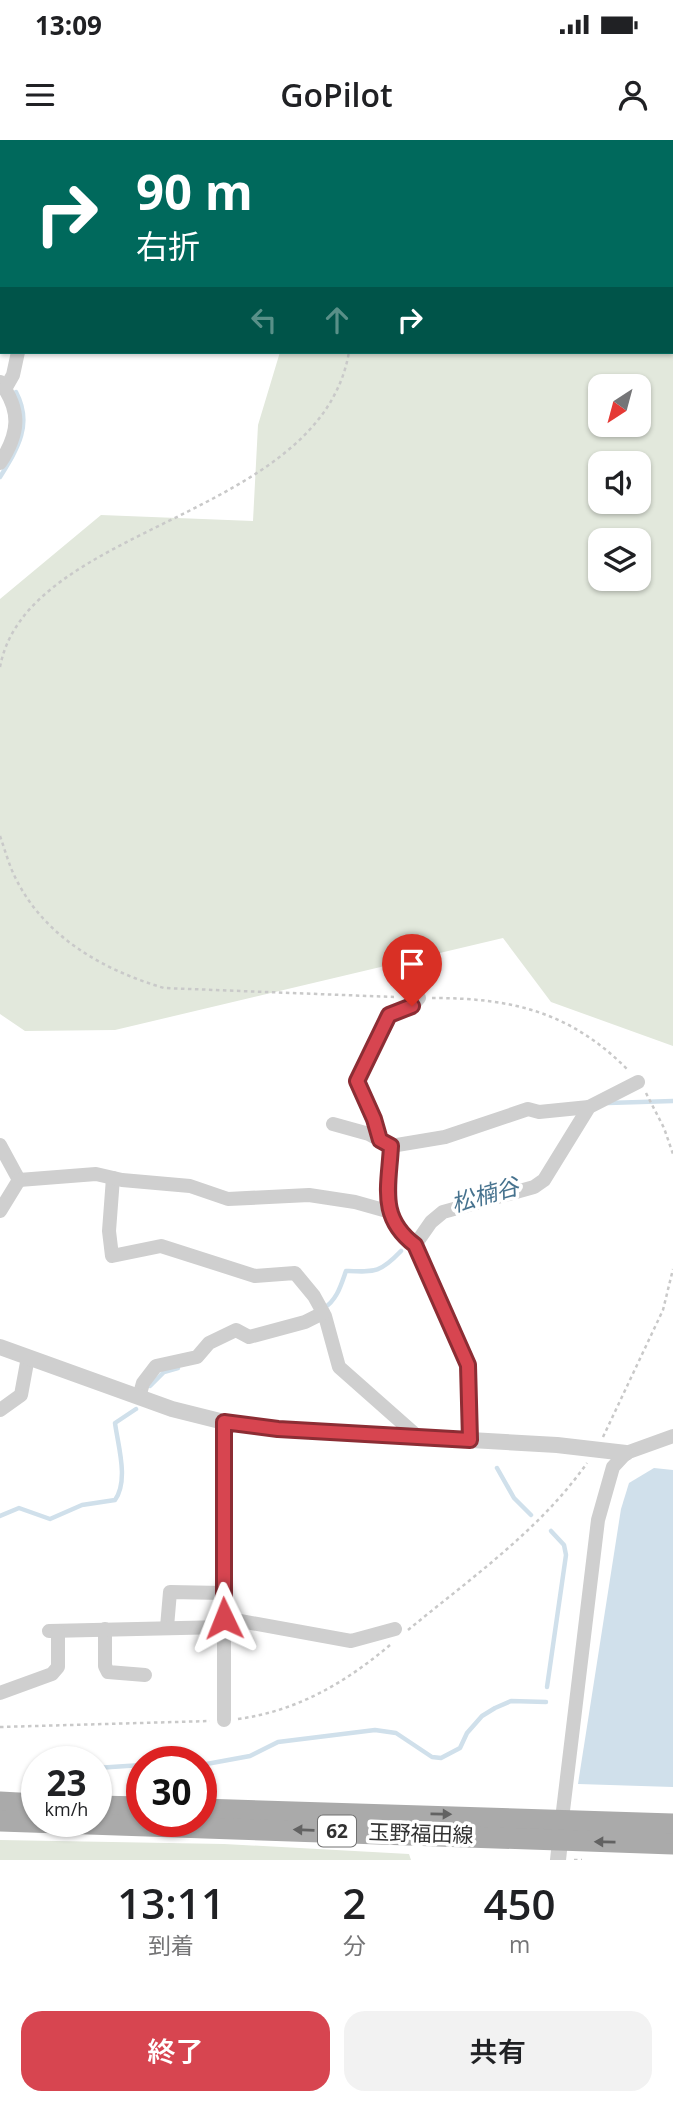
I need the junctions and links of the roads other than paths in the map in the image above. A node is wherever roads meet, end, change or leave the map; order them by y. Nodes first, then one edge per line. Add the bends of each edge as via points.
1 (18, 354) edge
2 (3, 386) edge
3 (0, 463) edge
4 (419, 998) road end
5 (638, 1082) road end
6 (589, 1107) junction
7 (333, 1124) dead end
8 (385, 1143) junction
9 (0, 1145) edge
10 (113, 1178) junction
11 (19, 1180) junction
12 (0, 1211) edge
13 (387, 1211) junction
14 (415, 1245) junction
15 (323, 1313) junction
16 (0, 1347) edge
17 (28, 1357) junction
18 (139, 1396) junction
19 (0, 1410) edge
20 (224, 1422) junction
21 (417, 1436) junction
22 (673, 1436) edge
23 (470, 1440) junction
24 (626, 1453) junction
25 (223, 1593) junction
26 (224, 1622) junction
27 (167, 1628) junction
28 (105, 1629) junction
29 (395, 1629) dead end
30 (145, 1675) dead end
31 (0, 1693) edge
32 (225, 1720) road end
33 (0, 1802) edge
34 (21, 1803) edge
35 (217, 1809) edge
36 (562, 1819) junction
37 (0, 1821) edge
38 (673, 1824) edge
39 (673, 1844) edge
40 (559, 1851) edge

1 - 2 street via 13,375
2 - 3 street via 17,417 16,432
4 - 8 street via 412,1006 389,1015 357,1081
5 - 6 street
6 - 8 street via 528,1109 445,1137
6 - 14 street via 544,1180 534,1187 443,1212
7 - 8 street
8 - 13 street
9 - 11 street
10 - 11 street via 83,1174
10 - 13 street via 190,1186 228,1199 309,1195
10 - 15 street via 112,1256 162,1246 255,1276 295,1273
11 - 12 street
13 - 14 street
14 - 23 street via 468,1365
15 - 18 street via 249,1337 236,1330 208,1343 197,1356 156,1366
15 - 21 street via 339,1367
16 - 17 street
17 - 18 street
17 - 19 street via 21,1395
18 - 20 street
20 - 21 street
20 - 25 street
21 - 23 street
22 - 24 street
23 - 24 street
24 - 36 street via 613,1467 598,1520
25 - 26 street
25 - 27 street via 170,1592
26 - 27 street
26 - 29 street via 351,1641
26 - 32 street
27 - 28 street
28 - 30 street via 108,1672
28 - 31 street via 54,1631 58,1667 52,1674
33 - 34 main road
35 -> 36 main road, 玉野福田線 / 62
36 - 38 main road, 玉野福田線 / 62
36 - 40 street
40 -> 37 main road, 玉野福田線 / 62
39 -> 40 main road, 玉野福田線 / 62

